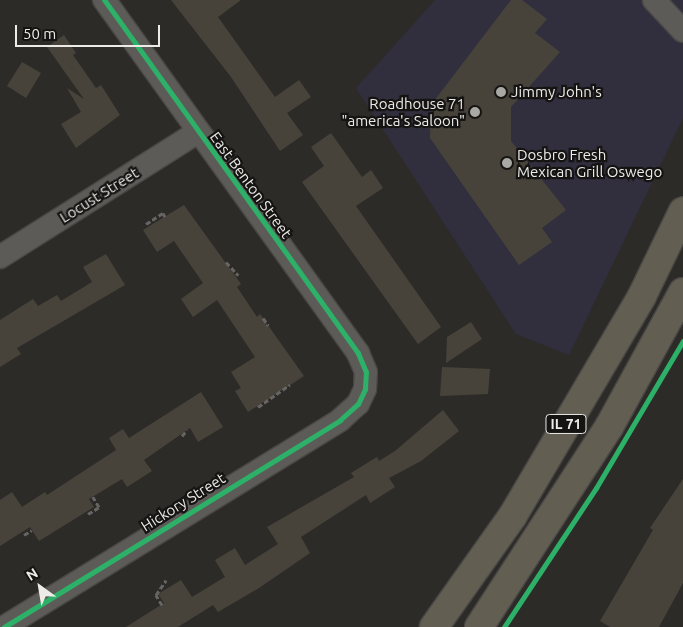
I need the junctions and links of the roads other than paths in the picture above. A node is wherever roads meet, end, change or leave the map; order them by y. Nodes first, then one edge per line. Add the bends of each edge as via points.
1 (104, 0) edge
2 (654, 0) edge
3 (683, 31) edge
4 (198, 132) junction
5 (683, 211) edge
6 (0, 257) edge
7 (683, 292) edge
8 (365, 389) joint
9 (4, 627) edge
10 (434, 627) edge
11 (479, 627) edge

1 - 4 street, East Benton Street
2 - 3 street
4 - 6 street, Locust Street
4 - 8 street, East Benton Street via 358,354 366,372
5 - 10 main road, IL 71 via 642,296 512,517
7 - 11 main road, IL 71 via 609,427
8 - 9 street, Hickory Street via 358,404 340,420

